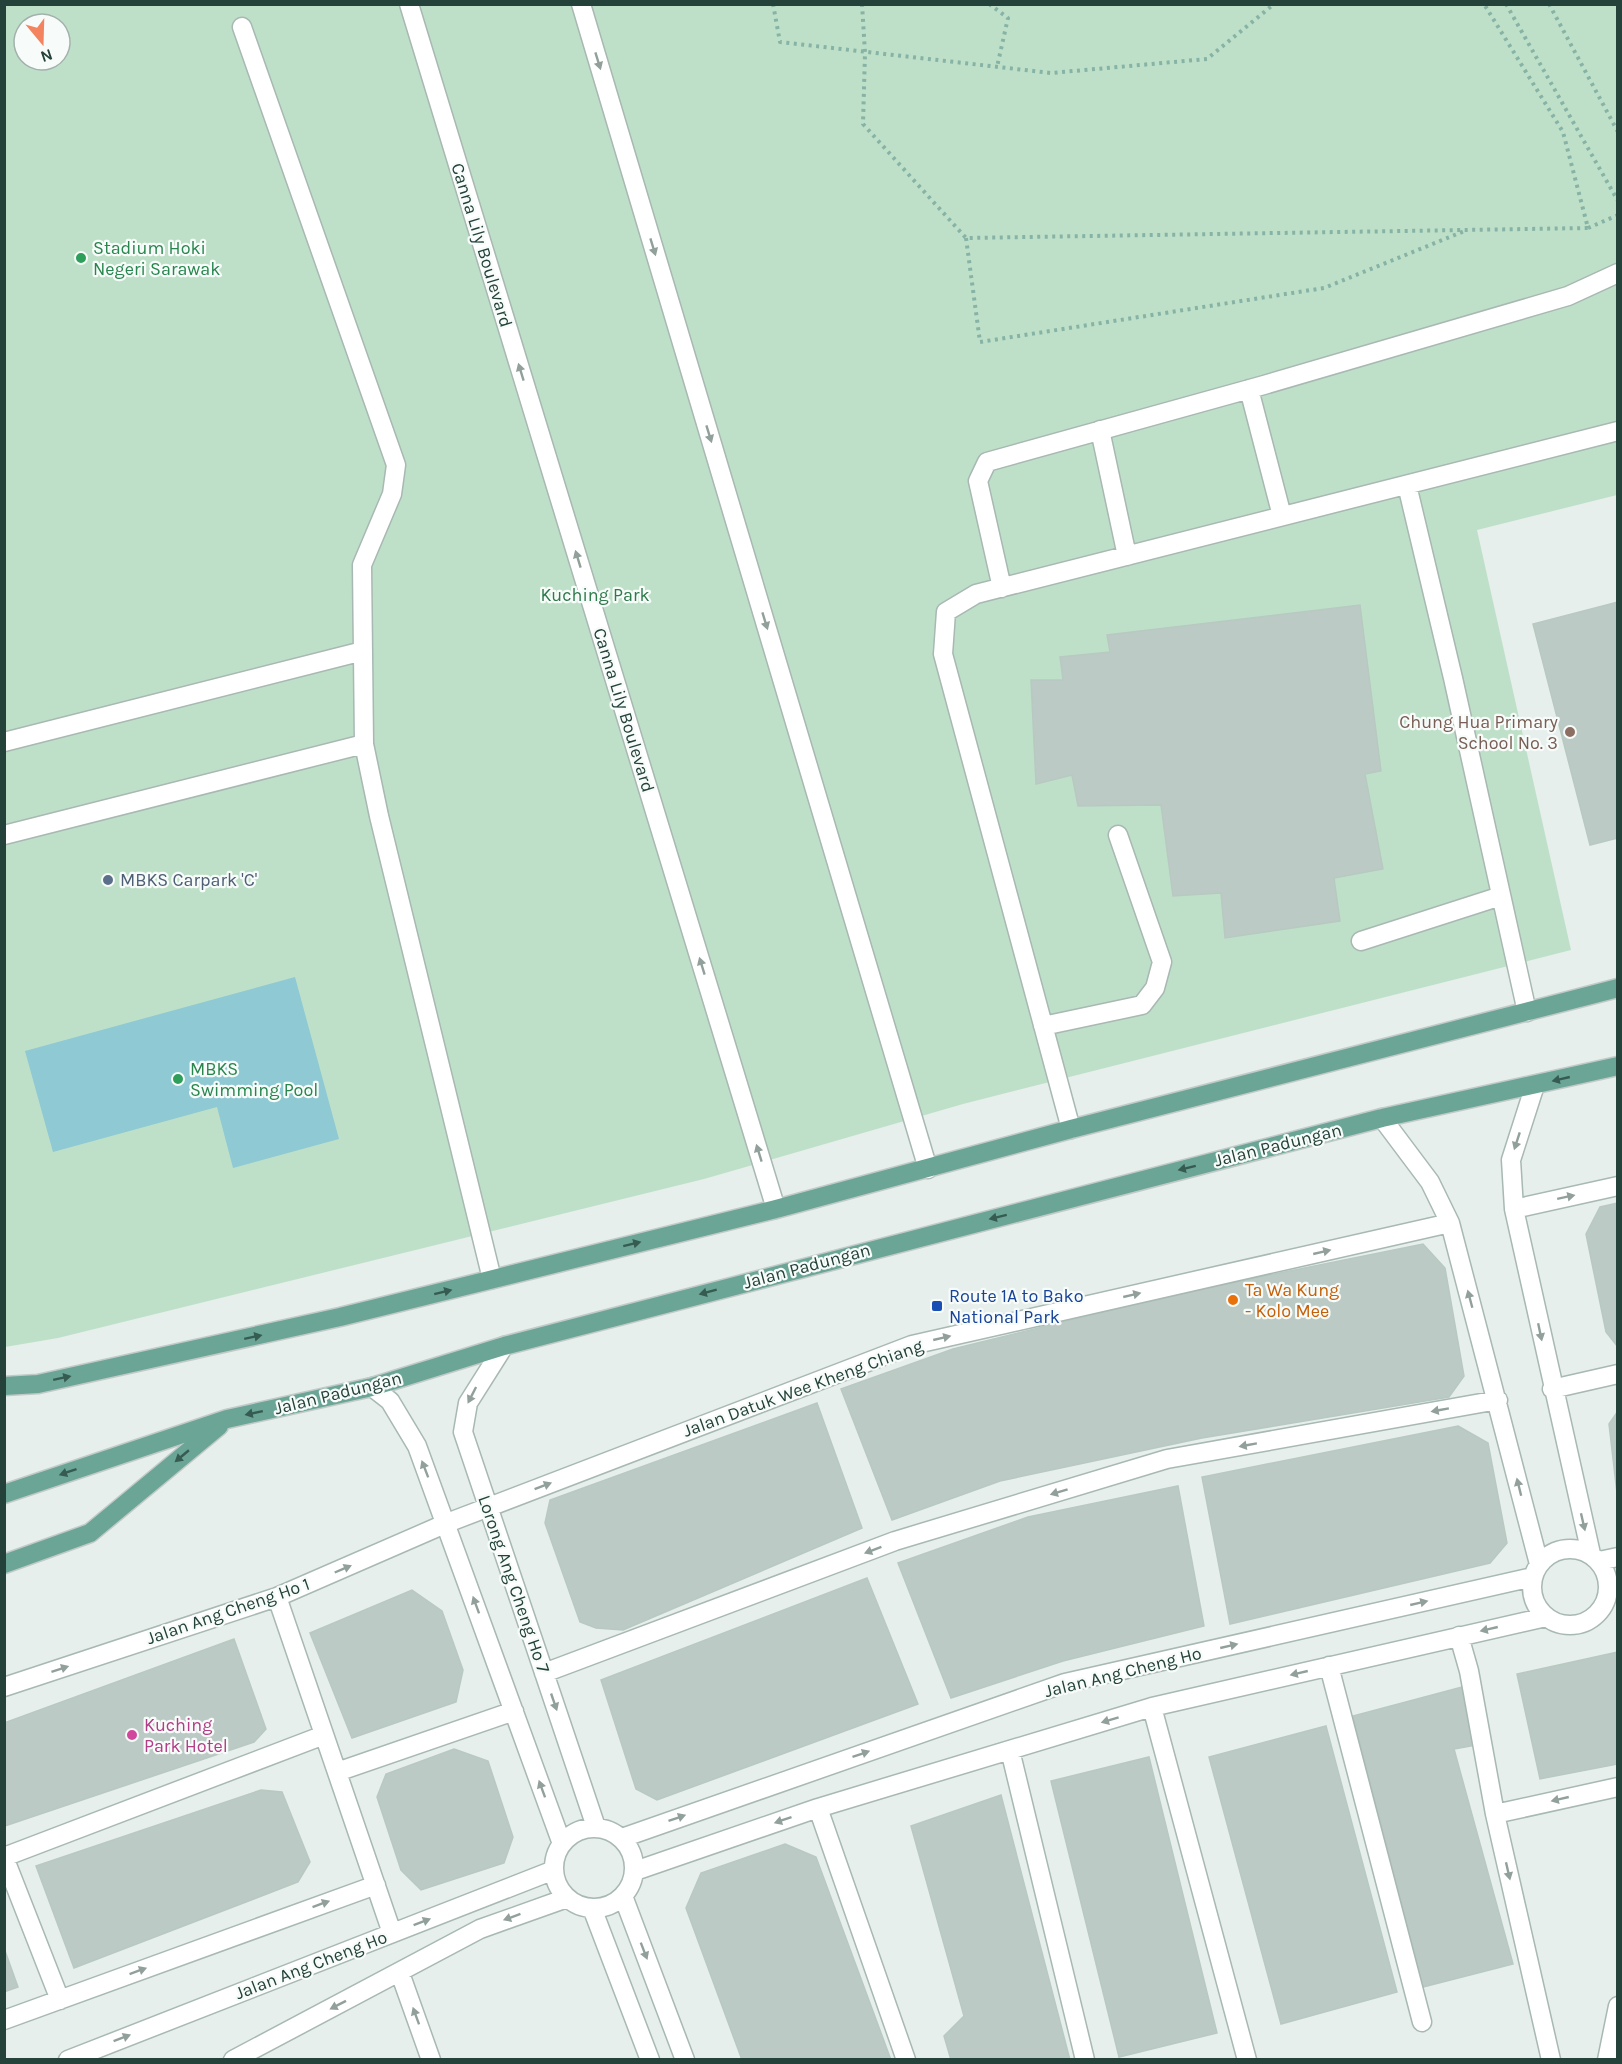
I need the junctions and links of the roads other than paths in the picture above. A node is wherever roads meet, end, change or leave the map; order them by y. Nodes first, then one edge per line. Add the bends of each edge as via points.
1 (409, 4) edge
2 (581, 4) edge
3 (242, 27) dead end
4 (1617, 275) edge
5 (1249, 388) junction
6 (1100, 430) junction
7 (1617, 431) edge
8 (1407, 485) junction
9 (1282, 516) junction
10 (1127, 556) junction
11 (1002, 588) junction
12 (363, 651) junction
13 (4, 742) edge
14 (364, 744) junction
15 (4, 835) edge
16 (1118, 835) dead end
17 (1501, 896) junction
18 (1361, 941) dead end
19 (1617, 988) edge
20 (1527, 1012) junction
21 (1043, 1026) junction
22 (1617, 1066) edge
23 (1535, 1085) junction
24 (1382, 1118) junction
25 (1071, 1129) junction
26 (928, 1169) junction
27 (1617, 1186) edge
28 (776, 1209) junction
29 (1514, 1209) junction
30 (1450, 1223) junction
31 (492, 1279) junction
32 (504, 1346) junction
33 (1617, 1374) edge
34 (38, 1384) junction
35 (4, 1386) edge
36 (372, 1387) junction
37 (1552, 1389) junction
38 (4, 1392) edge
39 (1498, 1400) junction
40 (227, 1419) junction
41 (4, 1494) edge
42 (488, 1507) junction
43 (447, 1523) junction
44 (1595, 1557) junction
45 (1617, 1557) edge
46 (4, 1564) edge
47 (1536, 1571) junction
48 (277, 1597) junction
49 (1611, 1602) edge
50 (1546, 1617) junction
51 (1459, 1636) junction
52 (1329, 1666) junction
53 (544, 1673) junction
54 (4, 1687) edge
55 (1152, 1707) junction
56 (514, 1711) junction
57 (324, 1735) junction
58 (1010, 1750) junction
59 (337, 1772) junction
60 (1617, 1787) edge
61 (818, 1808) junction
62 (1495, 1814) junction
63 (596, 1827) junction
64 (622, 1838) junction
65 (562, 1844) junction
66 (4, 1857) edge
67 (554, 1870) junction
68 (635, 1871) junction
69 (375, 1885) junction
70 (623, 1896) junction
71 (567, 1898) junction
72 (592, 1908) junction
73 (392, 1933) junction
74 (400, 1973) junction
75 (60, 2000) junction
76 (1617, 2006) edge
77 (4, 2020) edge
78 (1422, 2022) dead end
79 (68, 2060) edge
80 (233, 2060) edge
81 (431, 2060) edge
82 (650, 2060) edge
83 (685, 2060) edge
84 (906, 2060) edge
85 (1085, 2060) edge
86 (1247, 2060) edge
87 (1551, 2060) edge
88 (1607, 2060) edge

28 -> 1 street, Canna Lily Boulevard
2 -> 26 street
3 - 12 street via 396,465 392,494 362,565
4 - 5 street via 1568,296
5 - 6 street
5 - 9 street
6 - 10 street
6 - 11 street via 987,462 978,481
7 - 8 street
8 - 9 street
8 - 17 street
9 - 10 street
10 - 11 street
11 - 21 street via 976,594 946,612 943,654
12 - 13 street
12 - 14 street
14 - 15 street
14 - 31 street
16 - 21 street via 1162,962 1155,988 1142,1005
17 - 18 street
17 - 20 street
19 - 20 main road
20 - 25 main road
21 - 25 street
22 -> 23 main road, Jalan Padungan
23 - 24 main road, Jalan Padungan
23 -> 29 street via 1511,1160
24 - 30 street via 1430,1182
24 -> 32 main road, Jalan Padungan
25 - 26 main road
26 - 28 main road
29 -> 27 street
31 -> 28 main road
29 -> 37 street
39 -> 30 street
42 -> 30 street, Jalan Datuk Wee Kheng Chiang via 912,1345
34 -> 31 main road
32 - 36 main road, Jalan Padungan
32 -> 42 street, Lorong Ang Cheng Ho 7 via 468,1403 463,1432
33 - 37 street
34 - 35 main road
34 - 38 main road
36 -> 40 main road, Jalan Padungan
43 -> 36 street via 406,1426 390,1401
37 -> 44 street
47 -> 39 street
39 -> 53 street via 1167,1459 895,1541
40 -> 41 main road, Jalan Padungan
40 -> 46 main road via 90,1533
42 - 43 street, Jalan Datuk Wee Kheng Chiang
42 - 53 street, Lorong Ang Cheng Ho 7
48 -> 43 street, Jalan Ang Cheng Ho 1
56 -> 43 street
44 - 45 street
44 - 47 street via 1567,1548 1556,1551
44 - 49 street via 1607,1575
47 - 50 street via 1532,1592
64 -> 47 street, Jalan Ang Cheng Ho via 1065,1683
54 -> 48 street, Jalan Ang Cheng Ho 1
48 - 57 street
49 - 50 street via 1584,1622 1559,1623
50 -> 51 street
51 - 52 street
51 - 62 street
52 -> 55 street
52 - 78 street
53 -> 63 street, Lorong Ang Cheng Ho 7
55 -> 58 street
55 - 86 street
56 - 59 street
65 -> 56 street
57 - 59 street
57 - 66 street
58 - 61 street
58 - 85 street
59 - 69 street
60 -> 62 street
61 -> 68 street
61 - 84 street
62 -> 87 street
63 - 64 street
63 - 65 street via 571,1834
64 - 68 street via 632,1853
65 - 67 street
66 - 75 street
67 - 71 street via 555,1880
73 -> 67 street, Jalan Ang Cheng Ho
68 - 70 street
69 - 73 street
75 -> 69 street
70 - 72 street via 614,1903
70 -> 83 street
71 - 72 street
71 -> 74 street via 480,1929
72 - 82 street
79 -> 73 street, Jalan Ang Cheng Ho
74 -> 80 street
81 -> 74 street
75 - 77 street
76 - 88 street

